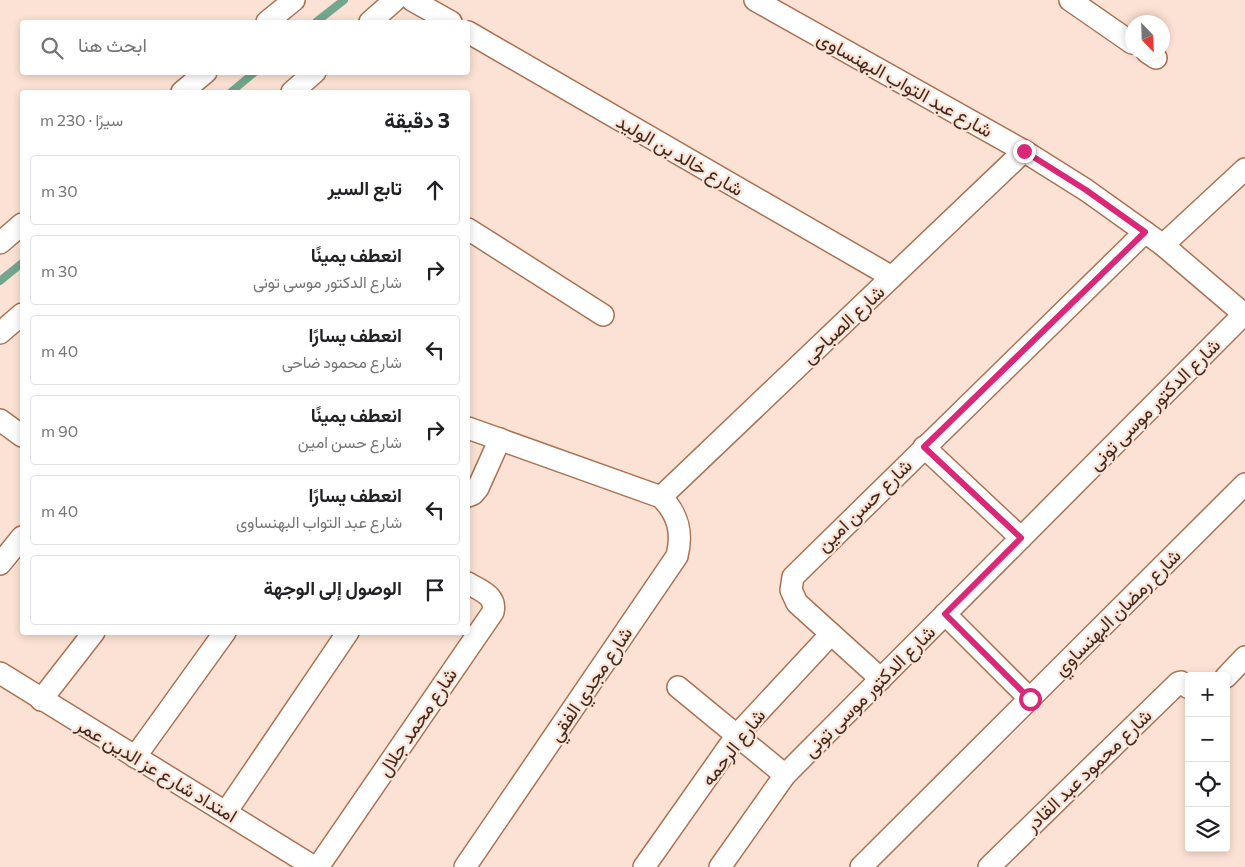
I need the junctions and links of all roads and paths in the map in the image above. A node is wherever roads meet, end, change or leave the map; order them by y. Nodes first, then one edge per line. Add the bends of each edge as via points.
1 (294, 0) edge
2 (395, 0) edge
3 (412, 0) edge
4 (755, 0) edge
5 (1070, 0) edge
6 (269, 20) edge
7 (372, 20) edge
8 (447, 20) edge
9 (470, 33) edge
10 (1125, 37) edge
11 (202, 75) edge
12 (311, 75) edge
13 (184, 90) edge
14 (294, 90) edge
15 (1024, 151) junction
16 (1245, 169) edge
17 (20, 226) edge
18 (470, 229) edge
19 (1145, 232) junction
20 (0, 243) edge
21 (1163, 245) junction
22 (892, 277) junction
23 (1244, 314) edge
24 (20, 316) edge
25 (603, 316) dead end
26 (0, 333) edge
27 (0, 420) edge
28 (470, 429) edge
29 (20, 435) edge
30 (500, 439) junction
31 (924, 447) junction
32 (1245, 484) edge
33 (470, 495) edge
34 (661, 497) junction
35 (1021, 538) junction
36 (20, 539) edge
37 (0, 564) edge
38 (470, 584) edge
39 (945, 614) junction
40 (831, 634) junction
41 (92, 635) edge
42 (223, 635) edge
43 (346, 635) edge
44 (1245, 657) edge
45 (0, 673) edge
46 (1230, 673) edge
47 (881, 679) junction
48 (1185, 685) edge
49 (678, 687) dead end
50 (1030, 699) junction
51 (41, 700) junction
52 (737, 735) junction
53 (135, 757) junction
54 (785, 775) junction
55 (226, 812) junction
56 (314, 867) edge
57 (318, 867) edge
58 (465, 867) edge
59 (644, 867) edge
60 (720, 867) edge
61 (861, 867) edge
62 (988, 867) edge

1 - 6 street
2 - 7 street
3 - 8 street
4 - 15 street, شارع عبد التواب البهنساوى
5 - 10 street
9 - 22 street, شارع خالد بن الوليد
11 - 13 street
12 - 14 street
15 - 19 street, شارع عبد التواب البهنساوى
15 - 22 street, شارع الصباحى
16 - 21 street
17 - 20 street
18 - 25 street
19 - 21 street, شارع عبد التواب البهنساوى
19 - 31 street, شارع حسن امين
21 - 23 street, شارع عبد التواب البهنساوى
22 - 34 street, شارع الصباحى
23 - 35 street, شارع الدكتور موسى تونى
24 - 26 street
27 - 29 street
28 - 30 street
30 - 33 street via 478,488
30 - 34 street
31 - 35 street
31 - 40 street, شارع حسن امين via 793,577 791,590 797,603
32 - 50 street, شارع رمضان البهنساوي
34 - 58 street, شارع مجدي الفقي via 670,506 678,524 680,543 677,556
35 - 39 street, شارع الدكتور موسى تونى
36 - 37 street
38 - 57 street, شارع محمد جلال via 489,595 493,612
39 - 47 street, شارع الدكتور موسى تونى
39 - 50 street
40 - 47 street, شارع حسن امين
40 - 52 street, شارع الرحمه
41 - 51 street
42 - 53 street
43 - 55 street
44 - 46 street
45 - 51 street, امتداد شارع عز الدين عمر
47 - 54 street, شارع الدكتور موسى تونى
48 - 62 street, شارع محمود عبد القادر via 1178,683
49 - 52 street
50 - 61 street, شارع رمضان البهنساوي
51 - 53 street, امتداد شارع عز الدين عمر
52 - 54 street
52 - 59 street, شارع الرحمه
53 - 55 street, امتداد شارع عز الدين عمر
54 - 60 street, شارع الدكتور موسى تونى
55 - 56 street, امتداد شارع عز الدين عمر

